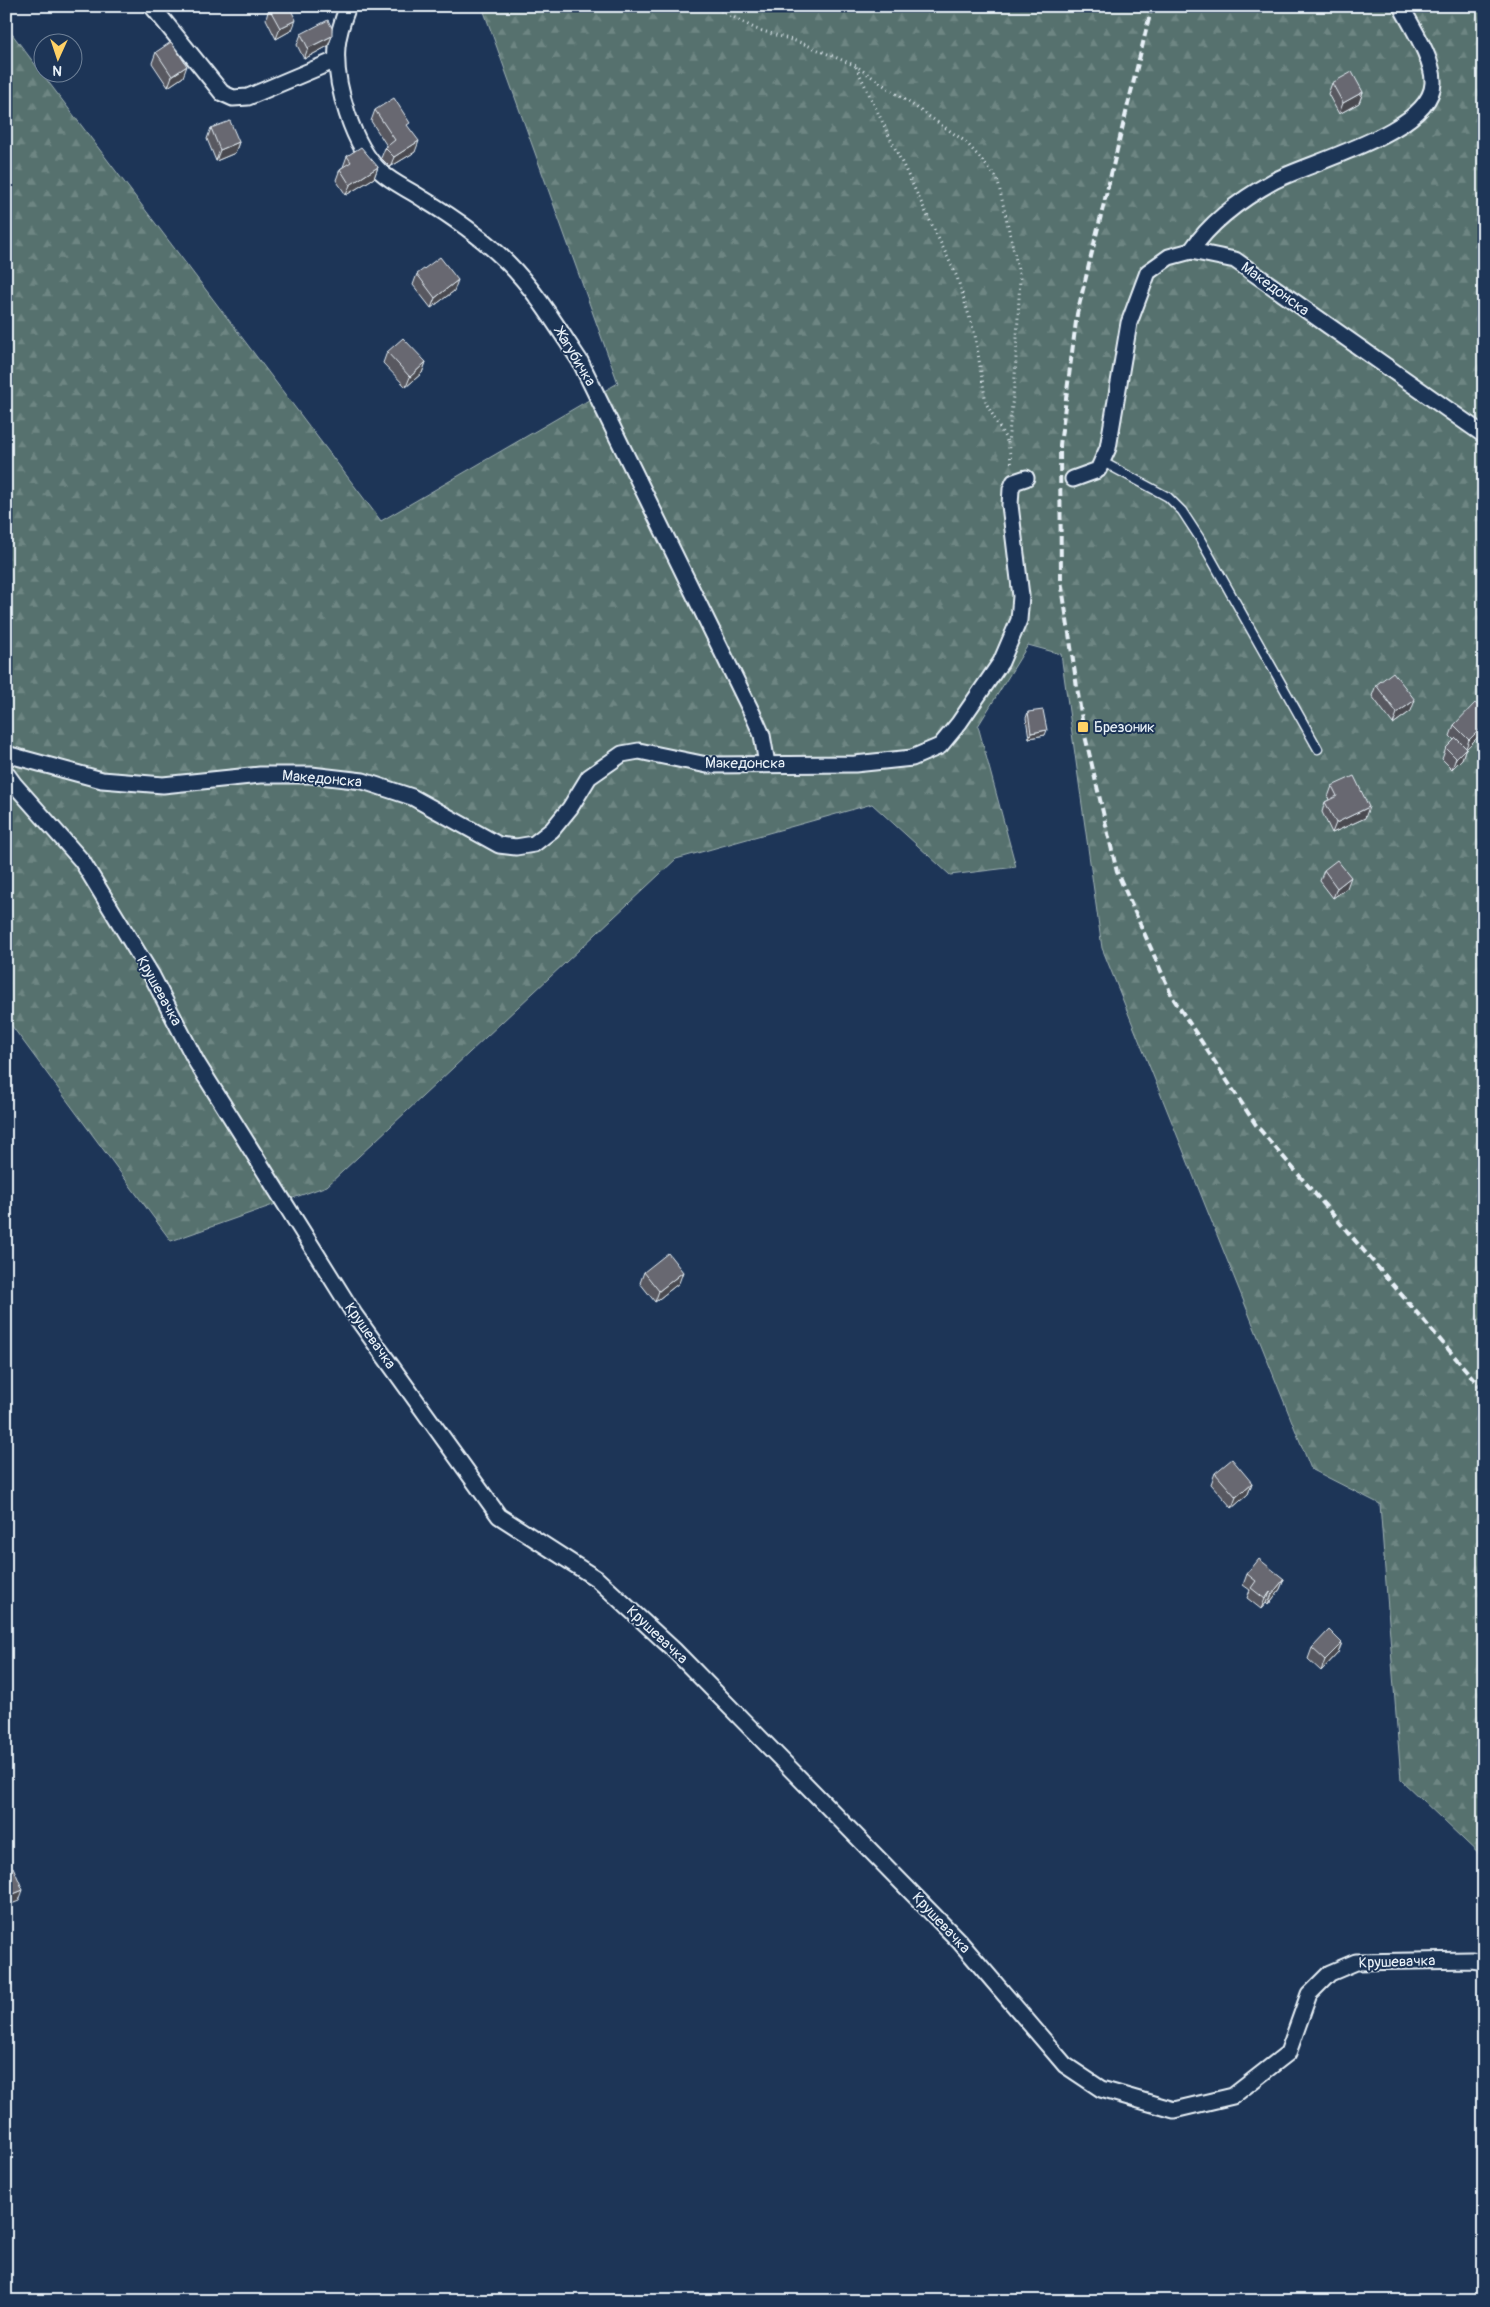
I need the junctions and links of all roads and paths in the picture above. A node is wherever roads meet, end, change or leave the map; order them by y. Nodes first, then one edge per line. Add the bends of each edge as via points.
1 (152, 6) edge
2 (348, 6) edge
3 (712, 6) edge
4 (1401, 6) edge
5 (336, 60) junction
6 (856, 66) junction
7 (1191, 251) junction
8 (1484, 435) edge
9 (1008, 443) junction
10 (1103, 462) junction
11 (1073, 479) dead end
12 (1020, 480) joint
13 (1318, 749) dead end
14 (6, 754) edge
15 (767, 764) junction
16 (6, 773) edge
17 (1484, 1962) edge

1 - 5 street via 222,93 233,98 248,97
2 - 5 street, Жагубичка
3 - 6 path via 756,29 802,43
4 - 7 street via 1431,65 1433,83 1430,97 1421,109 1396,128 1276,180 1240,202 1200,238
5 - 15 street, Жагубичка via 348,120 381,172 464,224 508,263 548,313 580,361 754,717 762,735
6 - 9 path via 957,278 975,334 986,403
6 - 9 path via 966,142 997,178 1020,278
7 - 8 street, Македонска via 1235,260
7 - 10 street, Македонска via 1169,257 1148,272 1129,323
9 - 12 path
10 - 11 street via 1098,470
10 - 13 lane via 1168,497 1182,511 1200,536
12 - 15 street, Македонска via 1010,489 1021,596 1019,620 1001,662 940,746 912,758 855,764
14 - 15 street, Македонска via 102,780 163,785 260,775 311,775 363,781 412,797 499,845 516,847 534,844 552,830 589,777 622,754 639,751 707,765
16 - 17 street, Крушевачка via 82,862 152,976 197,1063 354,1314 498,1516 597,1579 674,1650 959,1941 1065,2066 1101,2089 1174,2110 1233,2096 1288,2054 1309,1994 1330,1973 1356,1962

